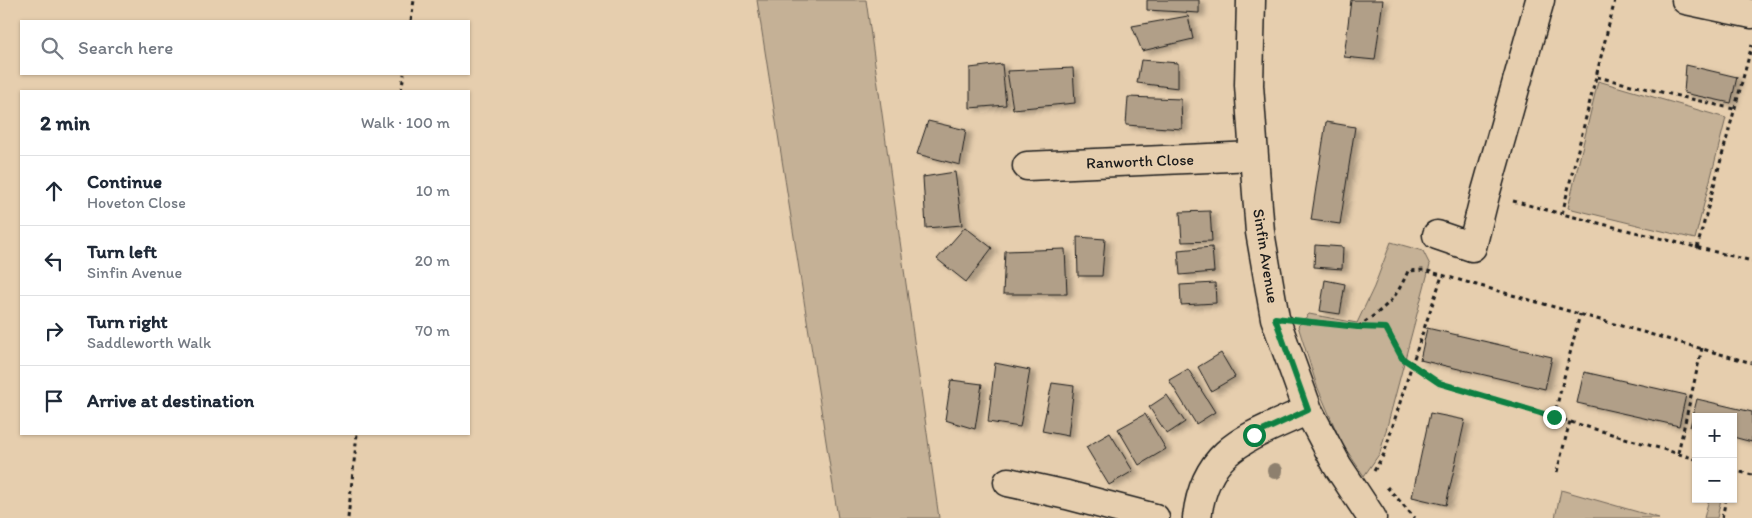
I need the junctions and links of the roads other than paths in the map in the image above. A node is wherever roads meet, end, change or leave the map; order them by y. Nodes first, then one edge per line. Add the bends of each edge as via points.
1 (1251, 0) edge
2 (1540, 0) edge
3 (1686, 0) edge
4 (1752, 14) edge
5 (1254, 156) junction
6 (1027, 166) dead end
7 (1437, 235) dead end
8 (1308, 410) junction
9 (1008, 482) dead end
10 (1365, 508) edge
11 (1155, 518) edge
12 (1196, 518) edge

1 - 5 street, Sinfin Avenue via 1249,85
2 - 7 street via 1472,247
3 - 4 street
5 - 6 street, Ranworth Close
5 - 8 street, Sinfin Avenue via 1260,232 1275,318
8 - 10 street, Sinfin Avenue via 1337,465
8 - 12 street via 1239,443 1221,457 1203,488
9 - 11 street

